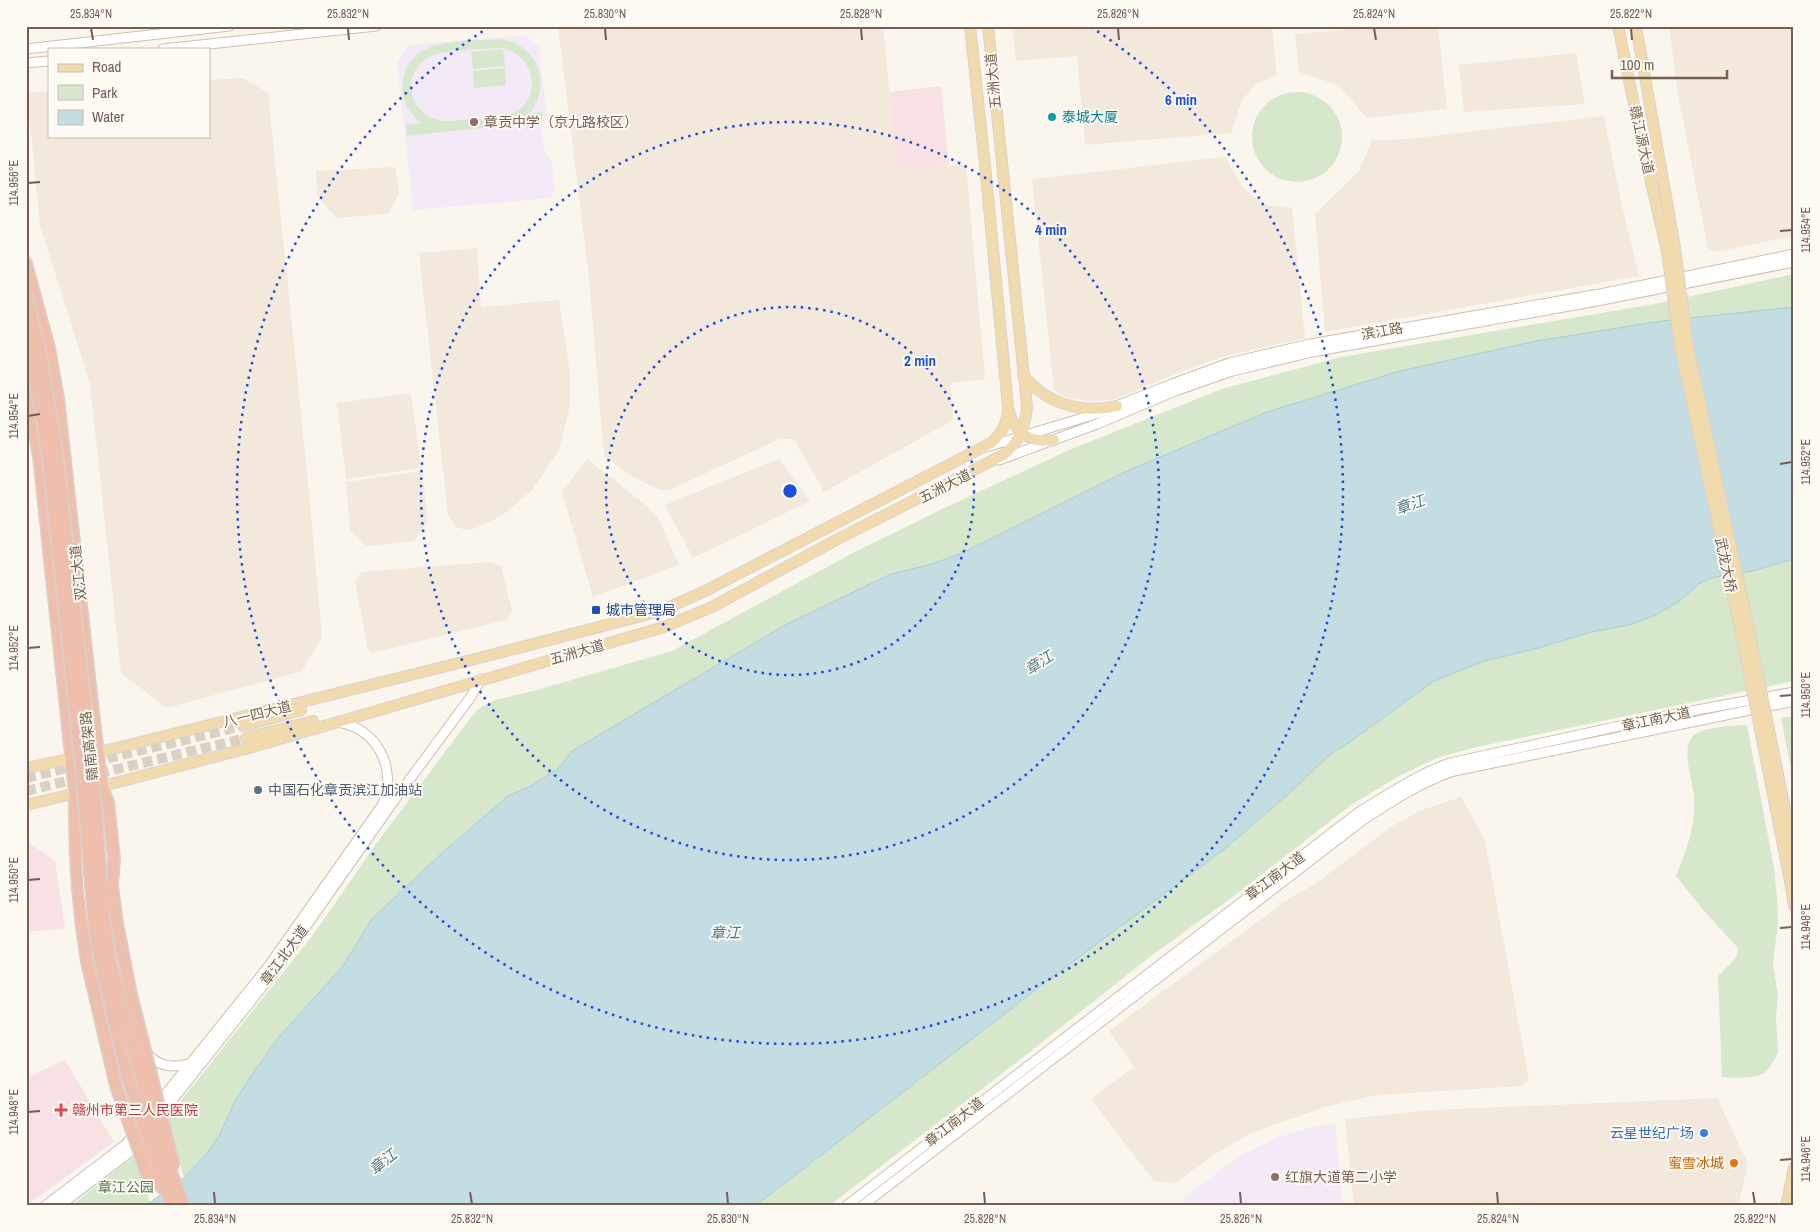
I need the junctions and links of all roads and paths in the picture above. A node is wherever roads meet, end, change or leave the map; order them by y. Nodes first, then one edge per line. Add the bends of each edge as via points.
1 (230, 26) edge
2 (376, 26) edge
3 (1618, 26) edge
4 (1636, 26) edge
5 (989, 27) edge
6 (970, 28) edge
7 (172, 48) edge
8 (26, 49) edge
9 (48, 61) edge
10 (26, 63) edge
11 (1671, 250) junction
12 (1794, 254) edge
13 (1794, 262) edge
14 (26, 263) edge
15 (26, 295) edge
16 (26, 337) edge
17 (1023, 375) junction
18 (26, 382) edge
19 (1117, 406) junction
20 (1008, 407) junction
21 (1022, 435) junction
22 (1054, 440) junction
23 (982, 448) junction
24 (985, 466) junction
25 (487, 656) junction
26 (481, 679) junction
27 (1794, 692) edge
28 (1777, 700) junction
29 (1794, 701) edge
30 (334, 722) junction
31 (242, 726) tunnel mouth
32 (246, 738) tunnel mouth
33 (98, 753) junction
34 (71, 758) junction
35 (26, 768) edge
36 (102, 787) junction
37 (75, 793) junction
38 (26, 804) edge
39 (76, 842) junction
40 (1794, 853) edge
41 (1794, 906) edge
42 (137, 1039) junction
43 (189, 1064) junction
44 (155, 1108) junction
45 (158, 1119) junction
46 (137, 1131) junction
47 (141, 1140) junction
48 (1794, 1167) edge
49 (173, 1191) junction
50 (45, 1206) edge
51 (59, 1206) edge
52 (172, 1206) edge
53 (184, 1206) edge
54 (846, 1206) edge
55 (862, 1206) edge
56 (1786, 1206) edge

1 - 8 main road
2 - 7 main road
3 - 11 main road, 赣江源大道 via 1640,134
4 - 11 main road, 赣江源大道
5 - 17 main road, 五洲大道
6 - 20 main road, 五洲大道
9 - 10 main road
11 - 40 main road, 武龙大桥, bridge via 1688,346
11 - 41 main road, 武龙大桥, bridge via 1680,347 1739,622
12 - 19 main road, 滨江路 via 1600,294 1310,344 1230,363
13 - 22 main road, 滨江路 via 1597,302 1312,352 1232,371
14 - 33 highway, 双江大道 via 58,398
15 - 49 highway, 赣南高架路, bridge via 49,399 57,454 92,763 110,960
16 - 49 highway, 赣南高架路, bridge via 48,456 100,961 127,1075 152,1153
17 - 19 main road via 1042,393 1066,405 1086,409
17 - 21 main road, 五洲大道 via 1027,414
18 - 34 highway, 双江大道 via 39,457
19 - 21 main road, 滨江路
20 - 21 main road via 1013,423
20 - 23 main road, 五洲大道 via 1002,431 996,440
21 - 22 main road via 1042,441
21 - 23 main road, 滨江路
21 - 24 main road, 五洲大道 via 1005,454
22 - 24 main road, 滨江路
23 - 25 main road, 五洲大道 via 661,611
24 - 26 main road, 五洲大道 via 712,607 664,627
25 - 31 main road
25 - 33 main road, 八一四大道
26 - 30 main road, 八一四大道
26 - 32 main road
26 - 45 main road, 章江北大道 via 274,972
27 - 28 main road
28 - 29 main road
28 - 54 main road, 章江南大道 via 1670,715 1450,763 1405,784 1352,818
28 - 55 main road, 章江南大道 via 1454,771 1411,790 1355,826
30 - 36 main road, 八一四大道
30 - 43 main road, 章江北大道 via 357,728 380,750 388,773 388,789 383,804 268,967
33 - 34 main road, 八一四大道
33 - 36 highway, 双江大道
34 - 35 main road, 八一四大道
34 - 37 highway, 双江大道
36 - 37 main road, 八一四大道
36 - 42 main road via 110,919
36 - 49 highway, 双江大道, bridge via 108,802 117,923 131,994 170,1147
37 - 38 main road, 八一四大道
37 - 39 highway, 双江大道
39 - 46 main road via 83,859 94,962
39 - 49 highway, 双江大道, bridge via 81,925 87,962 116,1086 147,1174
42 - 43 main road via 159,1064 170,1067
42 - 44 main road
43 - 44 main road, 章江北大道
44 - 45 main road
44 - 46 main road, 章江北大道
45 - 47 main road, 章江北大道
46 - 47 main road
46 - 50 main road, 章江北大道 via 126,1144
47 - 51 main road, 章江北大道
48 - 56 main road
49 - 52 highway
49 - 53 highway

